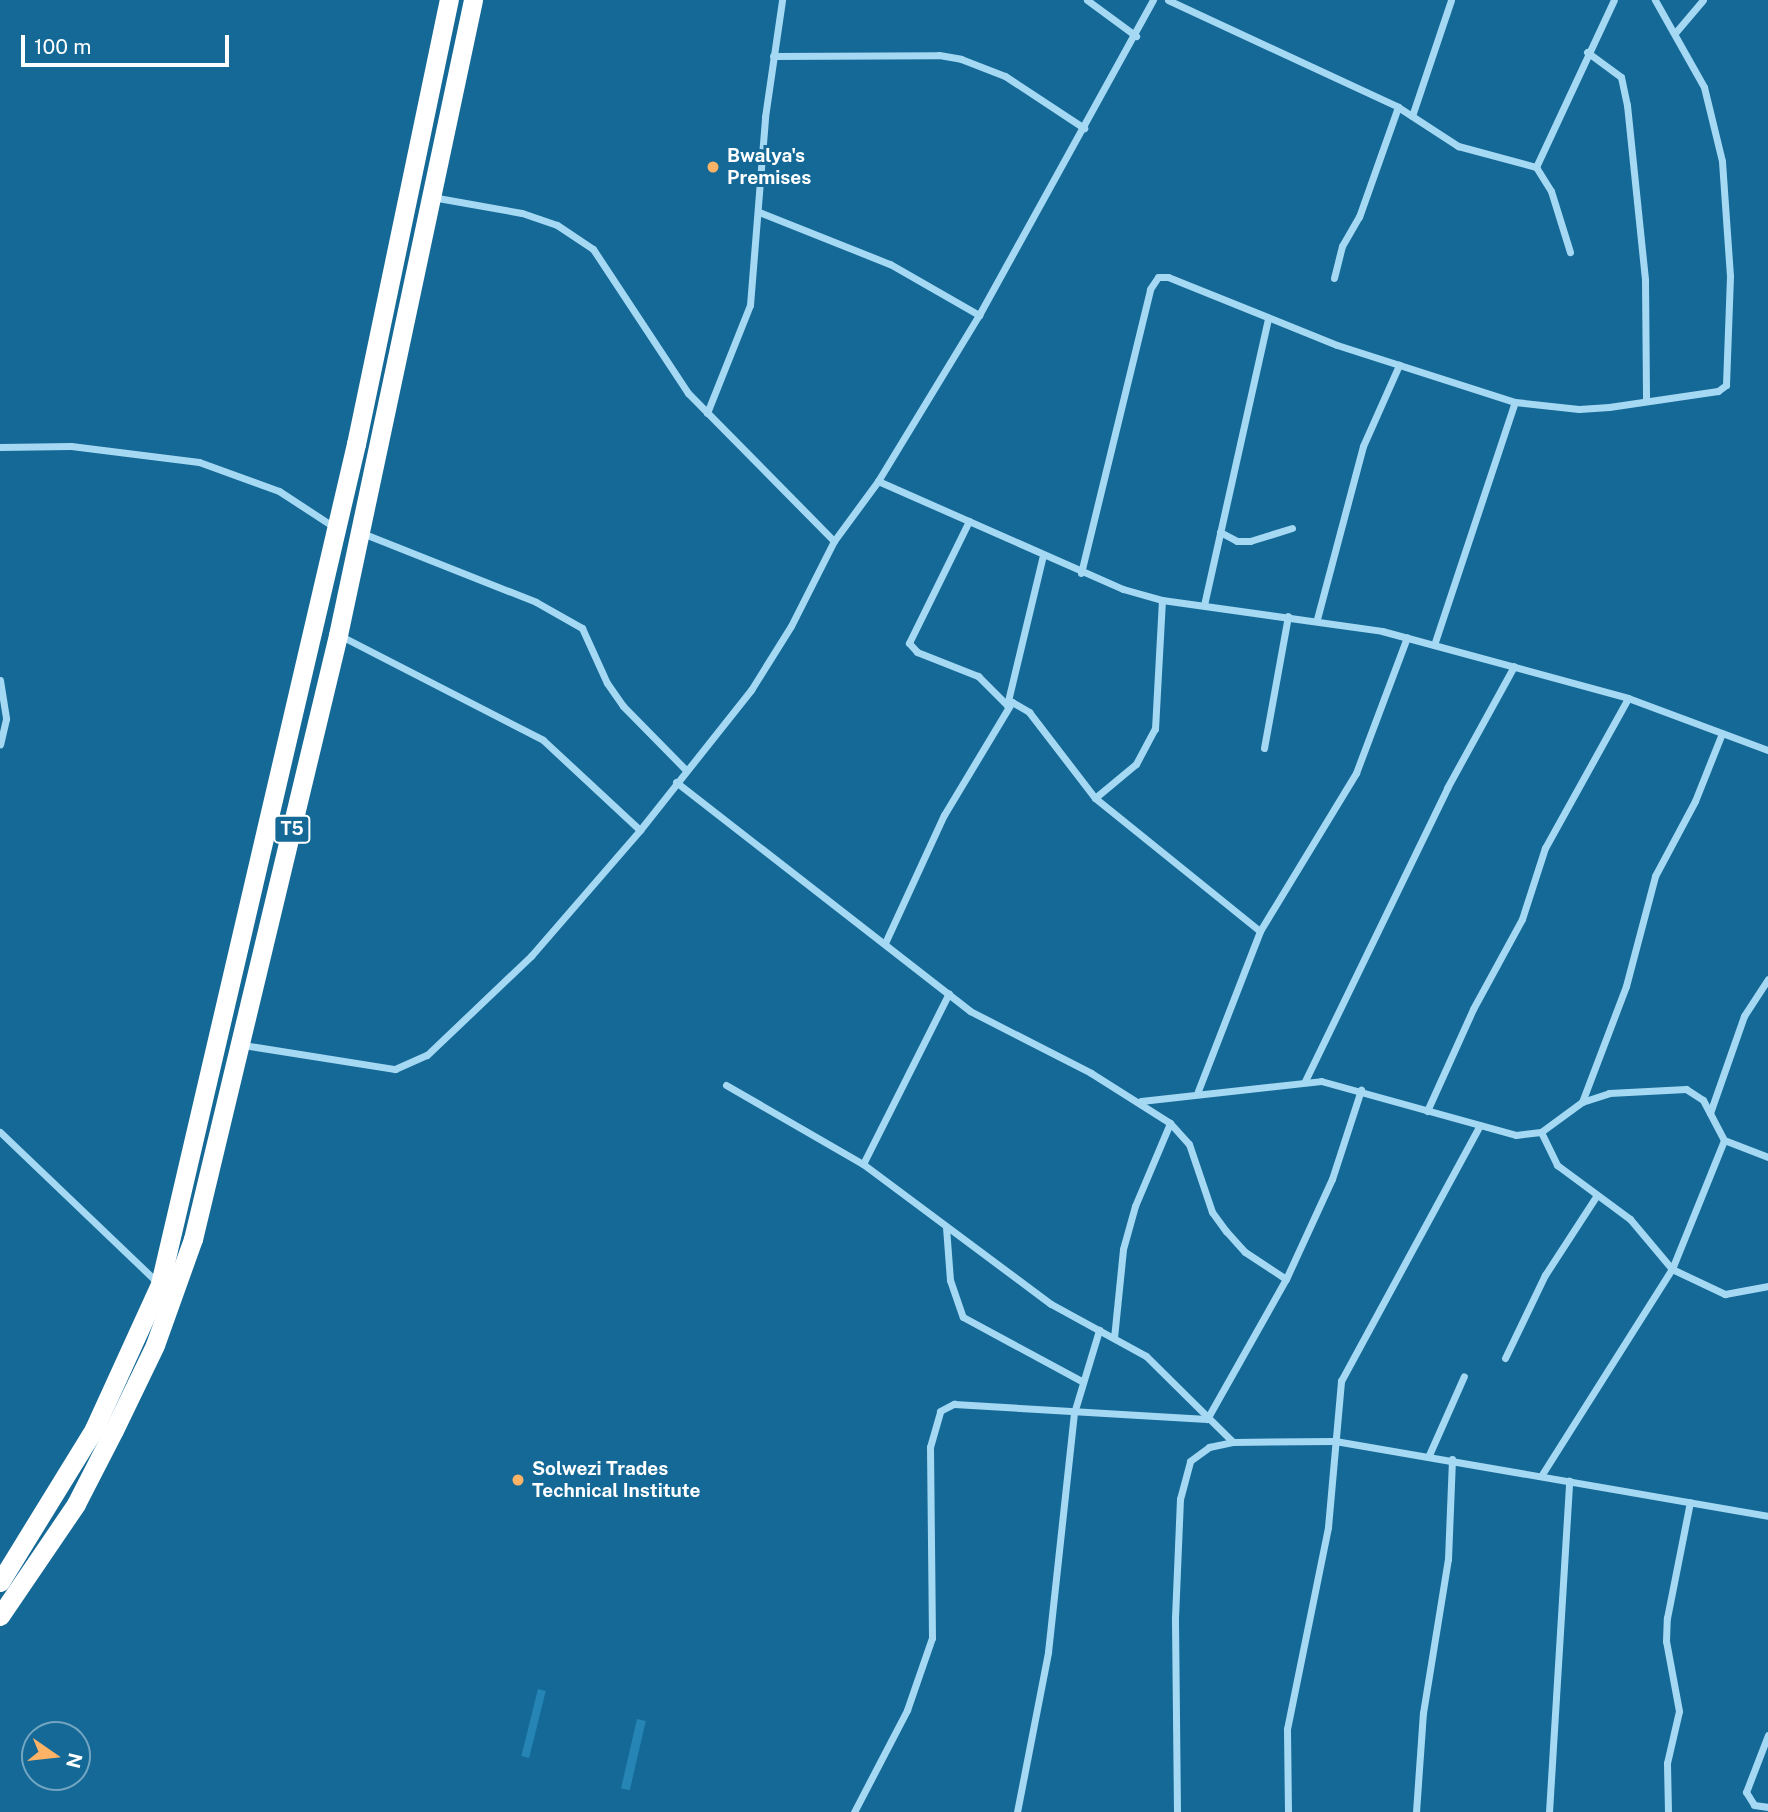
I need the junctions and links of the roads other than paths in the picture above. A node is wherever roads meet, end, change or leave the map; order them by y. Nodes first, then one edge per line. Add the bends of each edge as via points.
1 (449, 0) edge
2 (472, 0) edge
3 (782, 0) edge
4 (1087, 0) edge
5 (1153, 0) edge
6 (1168, 0) edge
7 (1451, 0) edge
8 (1614, 0) edge
9 (1655, 0) edge
10 (1703, 0) edge
11 (1675, 33) junction
12 (1136, 36) junction
13 (1587, 52) junction
14 (774, 56) junction
15 (1398, 107) junction
16 (1412, 116) junction
17 (1084, 128) junction
18 (1536, 167) junction
19 (429, 197) junction
20 (759, 212) junction
21 (1570, 251) dead end
22 (1334, 278) dead end
23 (979, 314) junction
24 (1268, 319) junction
25 (1399, 366) junction
26 (1647, 400) junction
27 (1515, 402) junction
28 (707, 412) junction
29 (0, 447) edge
30 (878, 481) junction
31 (969, 522) junction
32 (334, 527) junction
33 (1292, 528) dead end
34 (358, 532) junction
35 (1220, 533) junction
36 (834, 541) junction
37 (1044, 555) junction
38 (1081, 573) junction
39 (1162, 600) junction
40 (1204, 605) junction
41 (1288, 616) junction
42 (1317, 620) junction
43 (338, 635) junction
44 (1406, 637) junction
45 (1434, 645) junction
46 (1514, 666) junction
47 (0, 680) edge
48 (1628, 698) junction
49 (1007, 705) junction
50 (1722, 733) junction
51 (0, 744) edge
52 (1264, 748) dead end
53 (1768, 750) edge
54 (685, 769) junction
55 (676, 782) junction
56 (1096, 798) junction
57 (640, 830) junction
58 (1260, 931) junction
59 (885, 943) junction
60 (1768, 979) edge
61 (949, 993) junction
62 (242, 1045) junction
63 (1305, 1081) junction
64 (726, 1085) dead end
65 (1361, 1090) junction
66 (1198, 1091) junction
67 (1141, 1101) junction
68 (1582, 1102) junction
69 (1427, 1111) junction
70 (1710, 1113) junction
71 (1170, 1124) junction
72 (1480, 1125) junction
73 (0, 1132) edge
74 (1541, 1132) junction
75 (1724, 1140) junction
76 (1768, 1157) edge
77 (863, 1164) junction
78 (1597, 1195) junction
79 (946, 1227) junction
80 (1672, 1269) junction
81 (1286, 1279) junction
82 (160, 1284) junction
83 (1768, 1286) edge
84 (1099, 1330) junction
85 (1114, 1338) junction
86 (1505, 1358) dead end
87 (1464, 1376) dead end
88 (1083, 1382) junction
89 (1074, 1413) junction
90 (1207, 1419) junction
91 (1335, 1441) junction
92 (1233, 1442) junction
93 (1429, 1455) junction
94 (1452, 1459) junction
95 (1541, 1476) junction
96 (1569, 1481) junction
97 (1690, 1502) junction
98 (1768, 1516) edge
99 (0, 1582) edge
100 (0, 1616) edge
101 (1768, 1735) edge
102 (1768, 1807) edge
103 (854, 1812) edge
104 (1017, 1812) edge
105 (1177, 1812) edge
106 (1288, 1812) edge
107 (1416, 1812) edge
108 (1549, 1812) edge
109 (1668, 1812) edge

1 - 32 highway, T5 via 356,444
2 - 19 highway, T5
3 - 14 street
4 - 12 street
5 - 12 street
6 - 15 street
7 - 16 street
8 - 13 street
9 - 11 street
10 - 11 street
11 - 26 street via 1704,87 1722,161 1730,276 1729,362 1726,385 1718,390
12 - 17 street
13 - 18 street
13 - 26 street via 1621,77 1627,104 1645,280
14 - 17 street via 939,55 961,59 1006,76
14 - 20 street
15 - 16 street
15 - 22 street via 1359,217 1342,246
16 - 18 street via 1458,146
17 - 23 street
18 - 21 street via 1551,191
19 - 28 street via 522,213 557,225 593,250 670,370
19 - 34 highway, T5
20 - 23 street via 890,264
20 - 28 street via 750,305
23 - 30 street
24 - 25 street
24 - 35 street
24 - 38 street via 1168,277 1154,279
25 - 27 street
25 - 42 street via 1363,446
26 - 27 street via 1579,409
27 - 45 street
28 - 36 street
29 - 32 street via 71,446 199,462 279,491
30 - 31 street
30 - 36 street
31 - 37 street
31 - 49 street via 909,643 917,652 978,676
32 - 82 highway, T5
33 - 35 street via 1250,541
34 - 43 highway, T5
34 - 54 street via 536,602 582,628 623,706
35 - 40 street
36 - 54 street via 791,626 751,690
37 - 38 street
37 - 49 street
38 - 39 street
39 - 40 street
39 - 56 street via 1155,729 1136,764
40 - 41 street
41 - 42 street
41 - 52 street
42 - 44 street
43 - 57 street via 543,740
43 - 62 highway, T5
44 - 45 street
44 - 58 street via 1356,773
45 - 46 street
46 - 48 street
46 - 63 street via 1447,788
47 - 51 street via 6,719
48 - 50 street
48 - 69 street via 1545,848 1522,919 1473,1009
49 - 56 street via 1018,704 1029,712
49 - 59 street via 944,815
50 - 53 street
50 - 68 street via 1695,801 1655,876 1626,986
54 - 55 street
55 - 57 street
55 - 59 street
56 - 58 street
57 - 62 street via 531,956 427,1055 395,1069 371,1068
58 - 66 street
59 - 61 street
60 - 70 street via 1744,1016
61 - 67 street via 970,1011
61 - 77 street
62 - 100 highway, T5 via 193,1239 155,1345 76,1504
63 - 65 street
63 - 66 street
64 - 77 street
65 - 69 street
65 - 81 street via 1332,1179
66 - 67 street
67 - 71 street
68 - 70 street via 1609,1093 1686,1089 1703,1100
68 - 74 street
69 - 72 street
70 - 75 street
71 - 81 street via 1189,1144 1212,1212 1226,1231 1245,1252
71 - 85 street via 1135,1206 1123,1249
72 - 74 street via 1516,1135
72 - 91 street via 1341,1381
73 - 82 street
74 - 78 street via 1557,1164
75 - 76 street
75 - 80 street
77 - 79 street
78 - 80 street via 1630,1219
78 - 86 street via 1545,1275
79 - 84 street via 1051,1304
79 - 88 street via 950,1280 963,1317
80 - 83 street via 1725,1293
80 - 95 street
81 - 90 street
82 - 99 highway, T5 via 94,1429
84 - 85 street
84 - 88 street
85 - 90 street via 1146,1356
87 - 93 street
88 - 89 street
89 - 90 street
89 - 103 street via 954,1404 940,1411 930,1447 932,1638 907,1710
89 - 104 street via 1048,1652
90 - 92 street
91 - 92 street
91 - 93 street
91 - 106 street via 1328,1527 1287,1729
92 - 105 street via 1209,1447 1190,1461 1180,1499 1175,1618
93 - 94 street
94 - 95 street
94 - 107 street via 1448,1559 1423,1713
95 - 96 street
96 - 97 street
96 - 108 street
97 - 98 street
97 - 109 street via 1667,1618 1666,1641 1679,1711 1667,1763
101 - 102 street via 1746,1792 1754,1805

